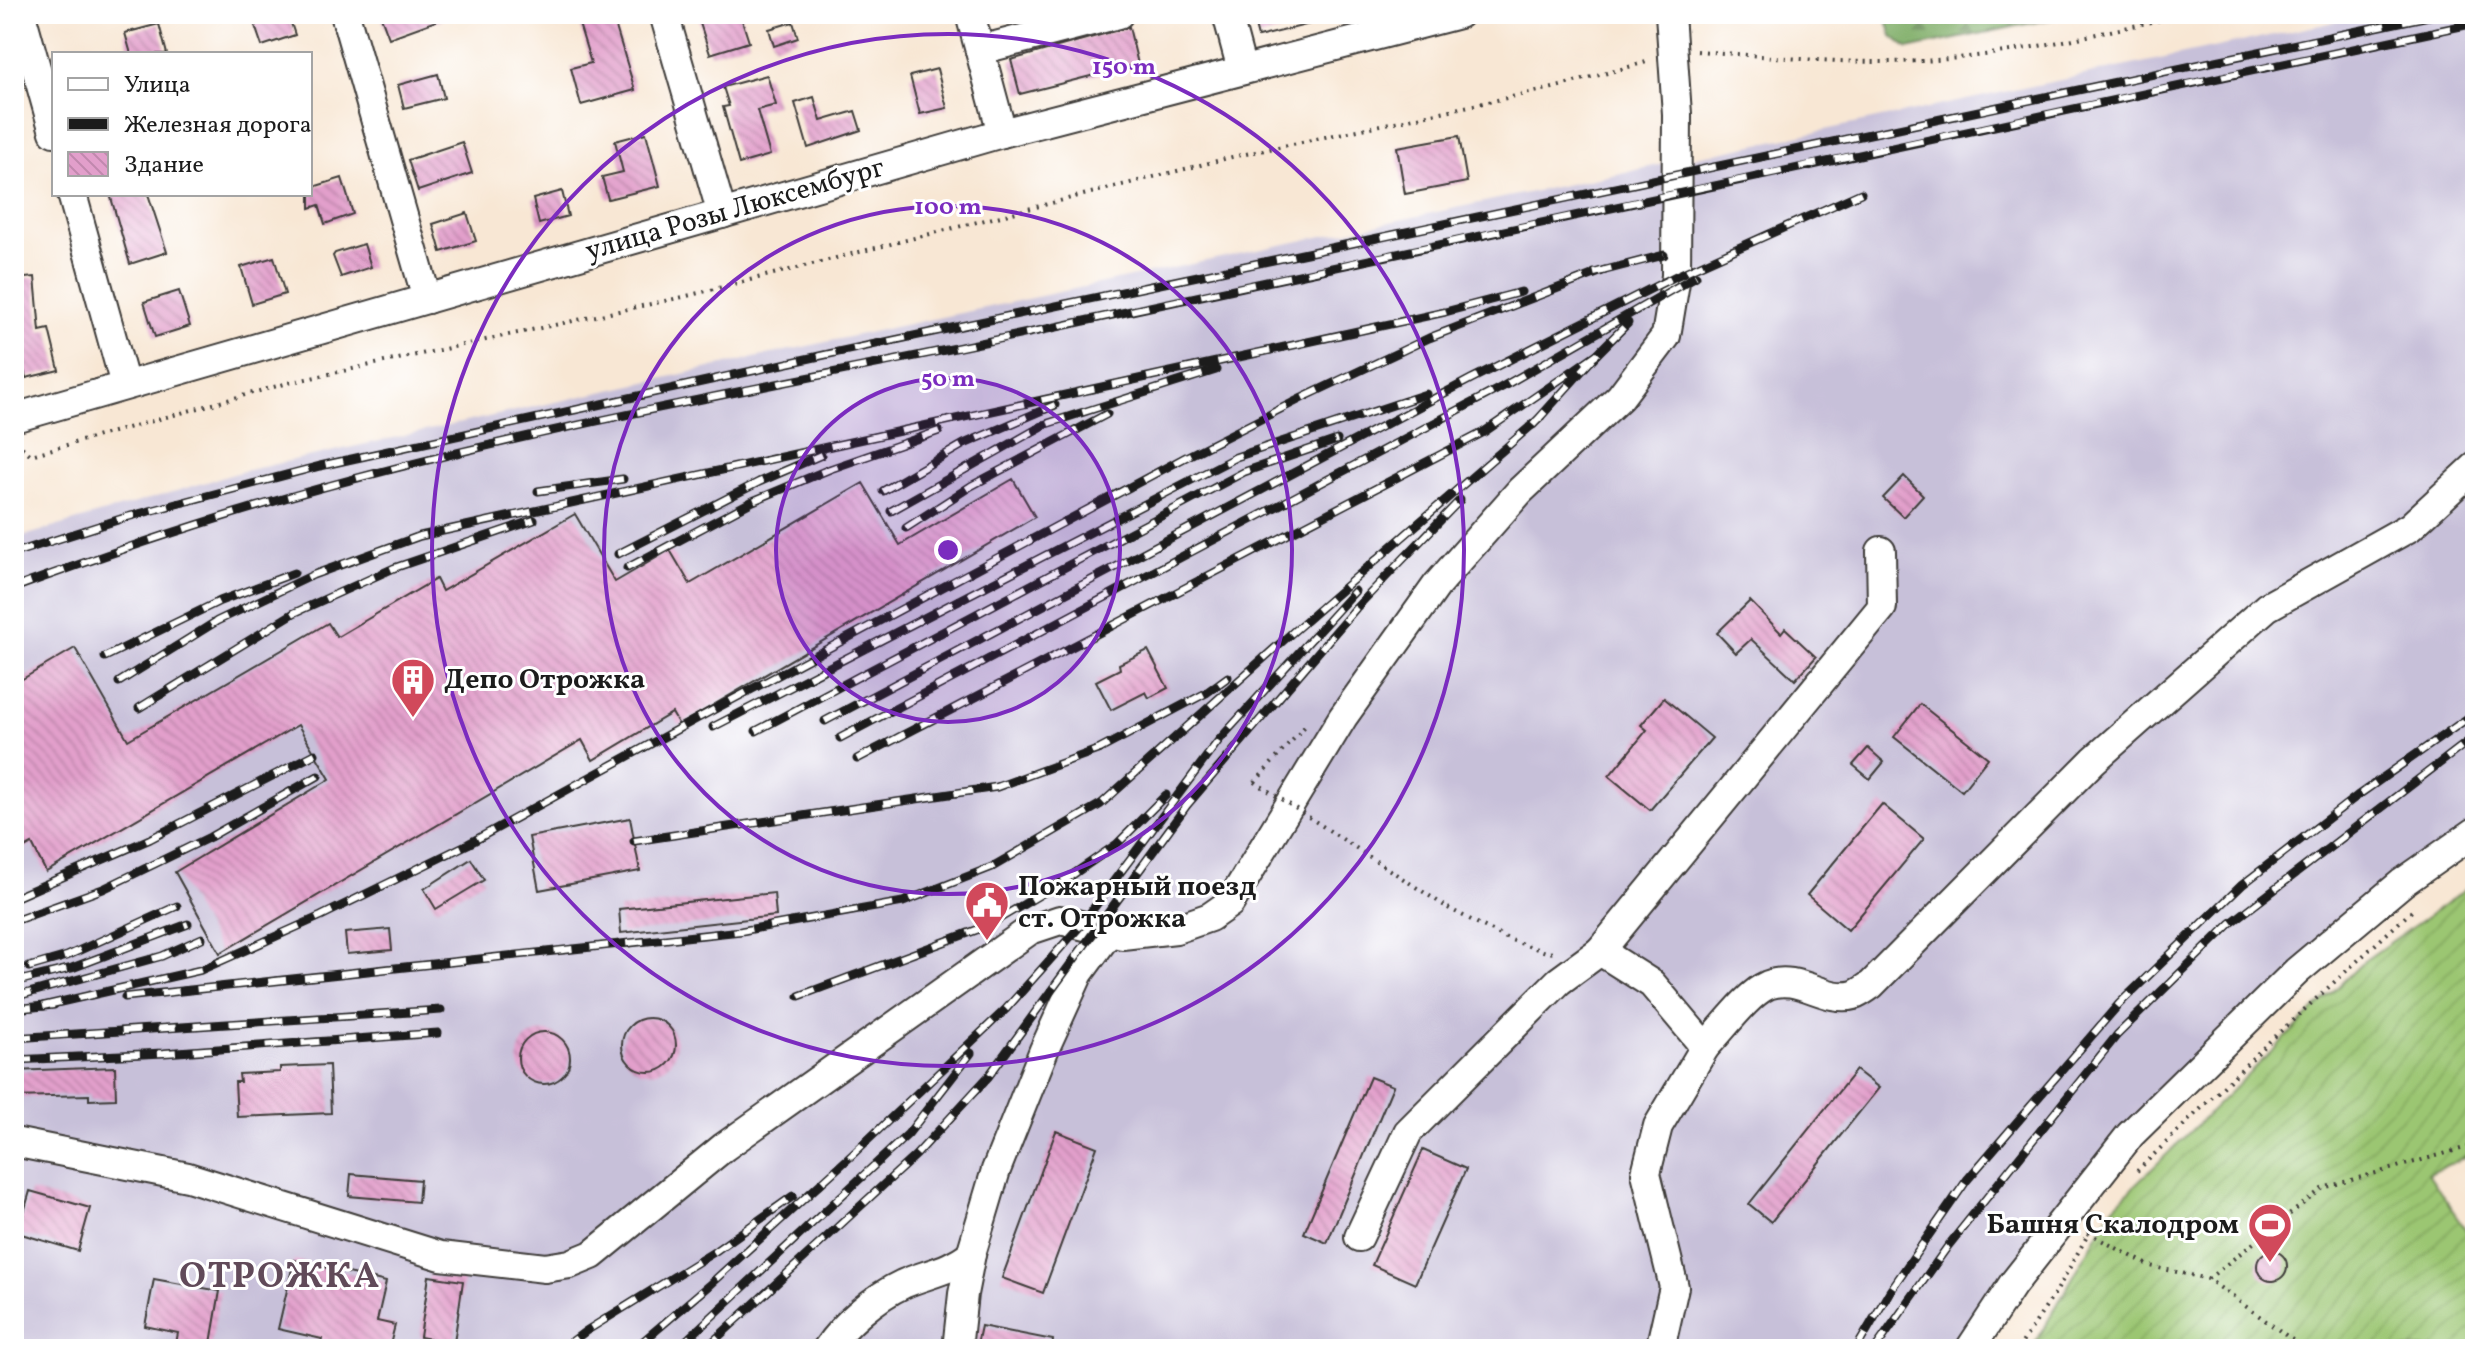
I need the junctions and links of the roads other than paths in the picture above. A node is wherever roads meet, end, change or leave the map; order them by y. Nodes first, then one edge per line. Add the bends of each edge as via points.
1 (21, 14) edge
2 (345, 14) edge
3 (664, 14) edge
4 (970, 14) edge
5 (1119, 14) edge
6 (1227, 14) edge
7 (1459, 14) edge
8 (1670, 14) edge
9 (1415, 20) edge
10 (980, 50) junction
11 (1242, 70) junction
12 (52, 125) edge
13 (1002, 133) junction
14 (73, 196) edge
15 (722, 214) junction
16 (427, 299) junction
17 (125, 385) junction
18 (14, 418) edge
19 (2475, 467) edge
20 (1881, 551) dead end
21 (2475, 832) edge
22 (1109, 932) junction
23 (1600, 951) junction
24 (1705, 1047) junction
25 (14, 1142) edge
26 (1359, 1237) dead end
27 (971, 1254) junction
28 (827, 1349) edge
29 (957, 1349) edge
30 (1660, 1349) edge
31 (1970, 1349) edge

1 - 12 street
2 - 16 street
3 - 15 street
4 - 10 street
5 - 10 street
6 - 11 street
7 - 9 street, улица Розы Люксембург
8 - 22 street via 1682,53 1675,290 1666,336 1620,397 1520,491 1437,585 1343,717 1230,903 1176,929
9 - 11 street, улица Розы Люксембург
10 - 13 street
11 - 13 street, улица Розы Люксембург
13 - 15 street, улица Розы Люксембург
14 - 17 street
15 - 16 street, улица Розы Люксембург
16 - 17 street, улица Розы Люксембург
17 - 18 street, улица Розы Люксембург
19 - 24 street via 2410,527 2267,607 2094,760 1871,985 1854,995 1837,996 1798,983 1769,985
20 - 23 street via 1882,607
21 - 31 street via 2402,883 2297,971 2130,1135 2013,1284
22 - 25 street via 1060,920 1030,930 724,1147 592,1255 570,1264 545,1268 441,1256 188,1177
22 - 27 street via 1079,973 1044,1050 996,1170
23 - 24 street via 1652,984
23 - 26 street via 1559,981 1408,1132
24 - 30 street via 1658,1126 1646,1173 1674,1287
27 - 28 street via 899,1286
27 - 29 street

